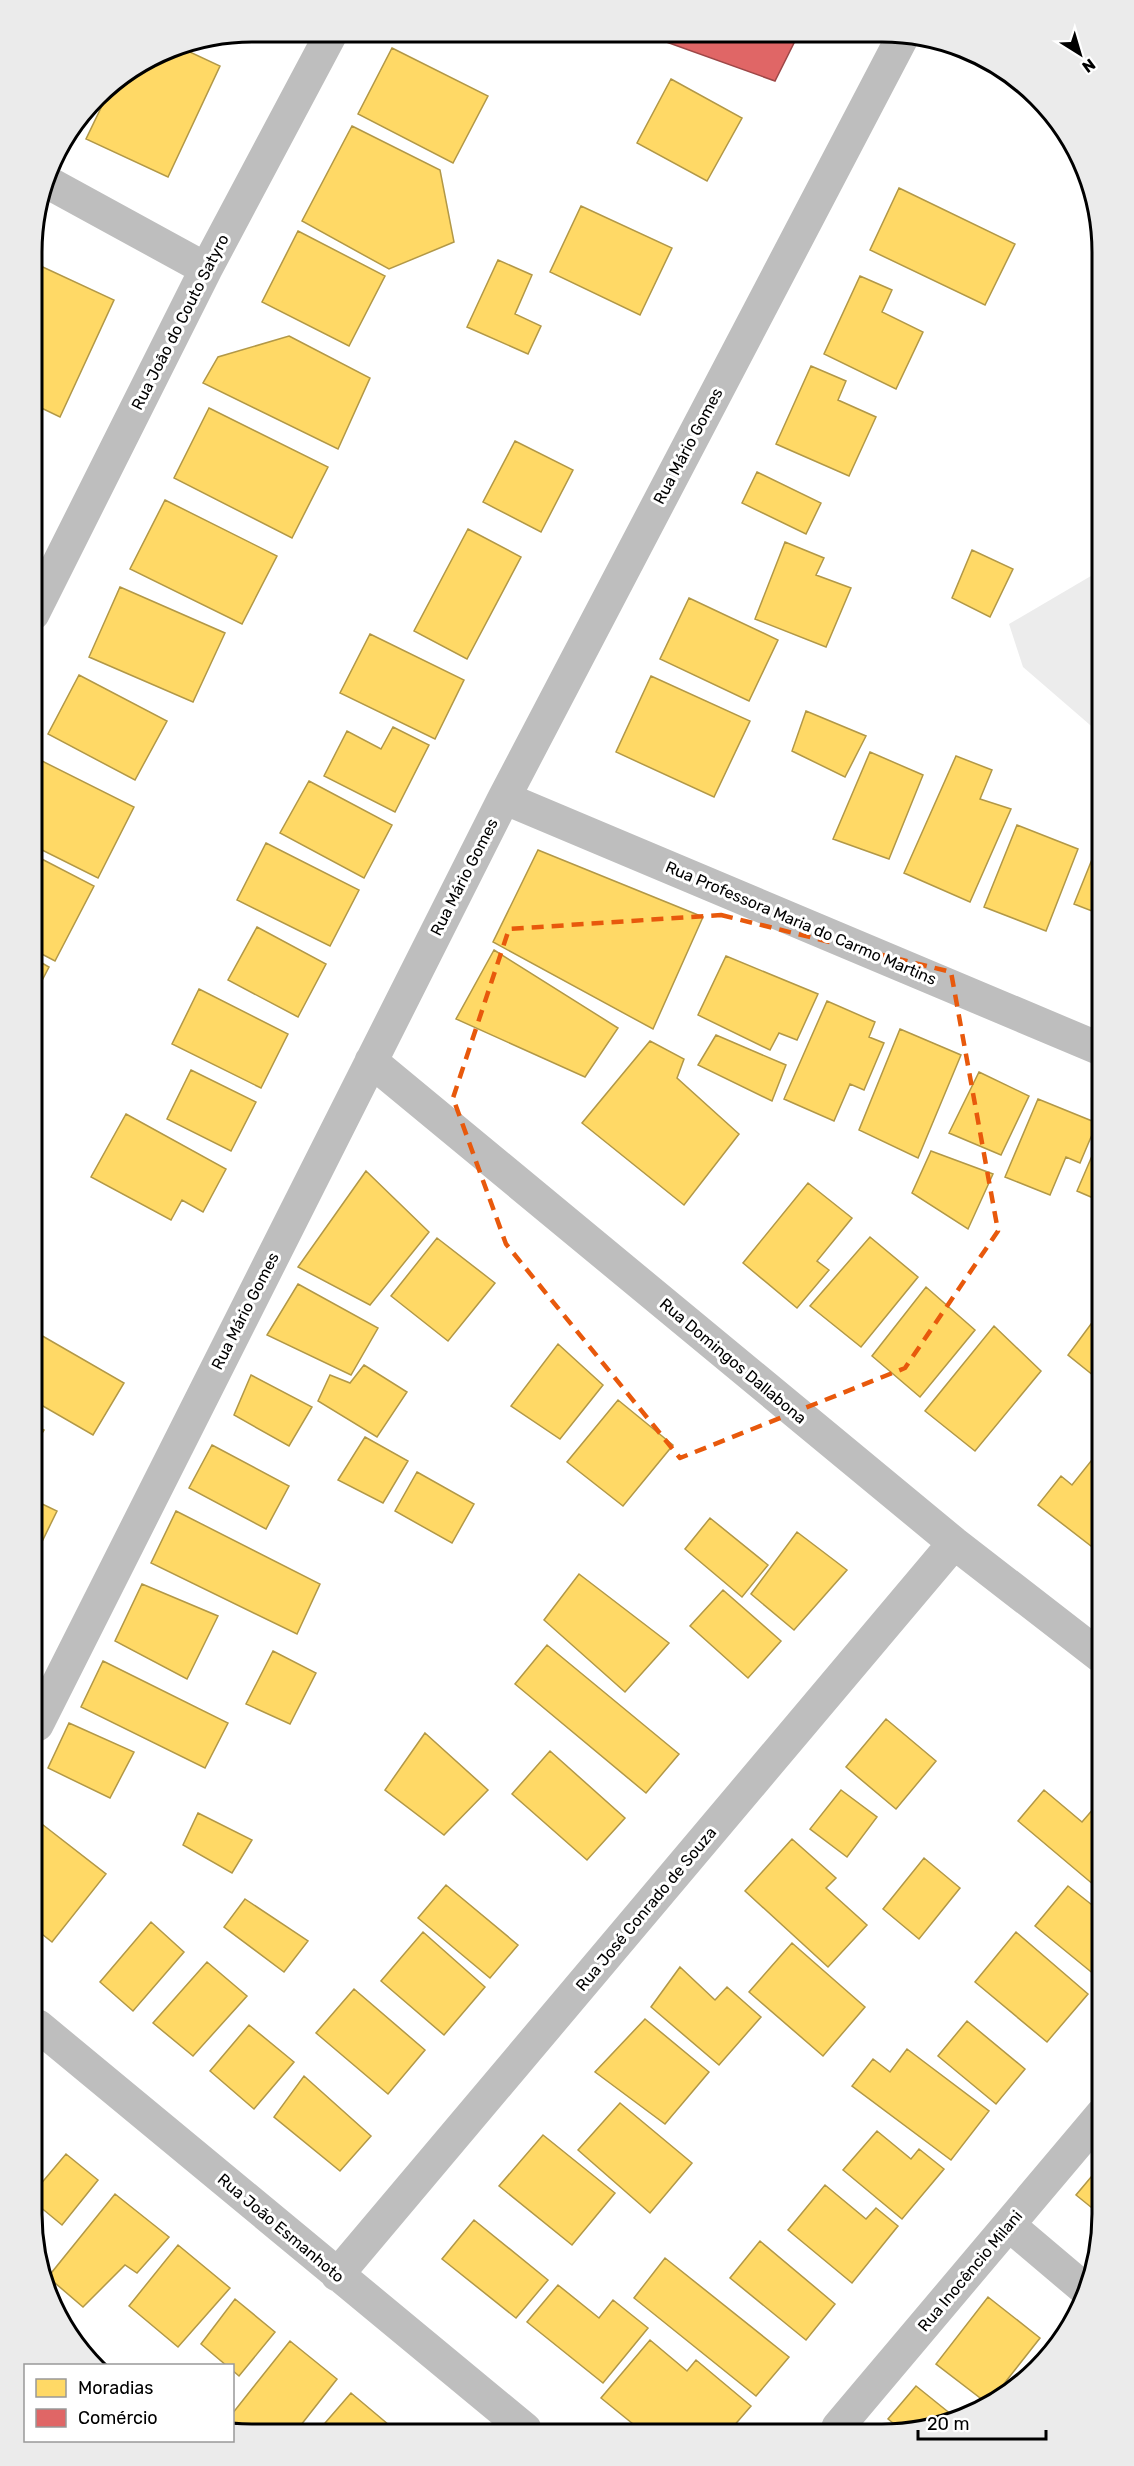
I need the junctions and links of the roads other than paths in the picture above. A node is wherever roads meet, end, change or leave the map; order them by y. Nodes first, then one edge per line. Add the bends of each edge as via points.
1 (327, 42) edge
2 (899, 43) edge
3 (52, 186) edge
4 (206, 269) junction
5 (42, 596) edge
6 (504, 798) junction
7 (1092, 1045) edge
8 (371, 1061) junction
9 (954, 1543) junction
10 (1092, 1650) edge
11 (42, 1715) edge
12 (42, 2029) edge
13 (1092, 2126) edge
14 (1009, 2225) junction
15 (337, 2275) junction
16 (1079, 2284) edge
17 (519, 2424) edge
18 (841, 2424) edge

1 - 4 street, Rua João do Couto Satyro
2 - 6 street, Rua Mário Gomes
3 - 4 street
4 - 5 street, Rua João do Couto Satyro
6 - 7 street, Rua Professora Maria do Carmo Martins
6 - 8 street, Rua Mário Gomes
8 - 9 street, Rua Domingos Dallabona
8 - 11 street, Rua Mário Gomes
9 - 10 street, Rua Domingos Dallabona
9 - 15 street, Rua José Conrado de Souza
12 - 15 street, Rua João Esmanhoto
13 - 14 street, Rua Inocêncio Milani
14 - 16 street
14 - 18 street, Rua Inocêncio Milani
15 - 17 street, Rua João Esmanhoto

